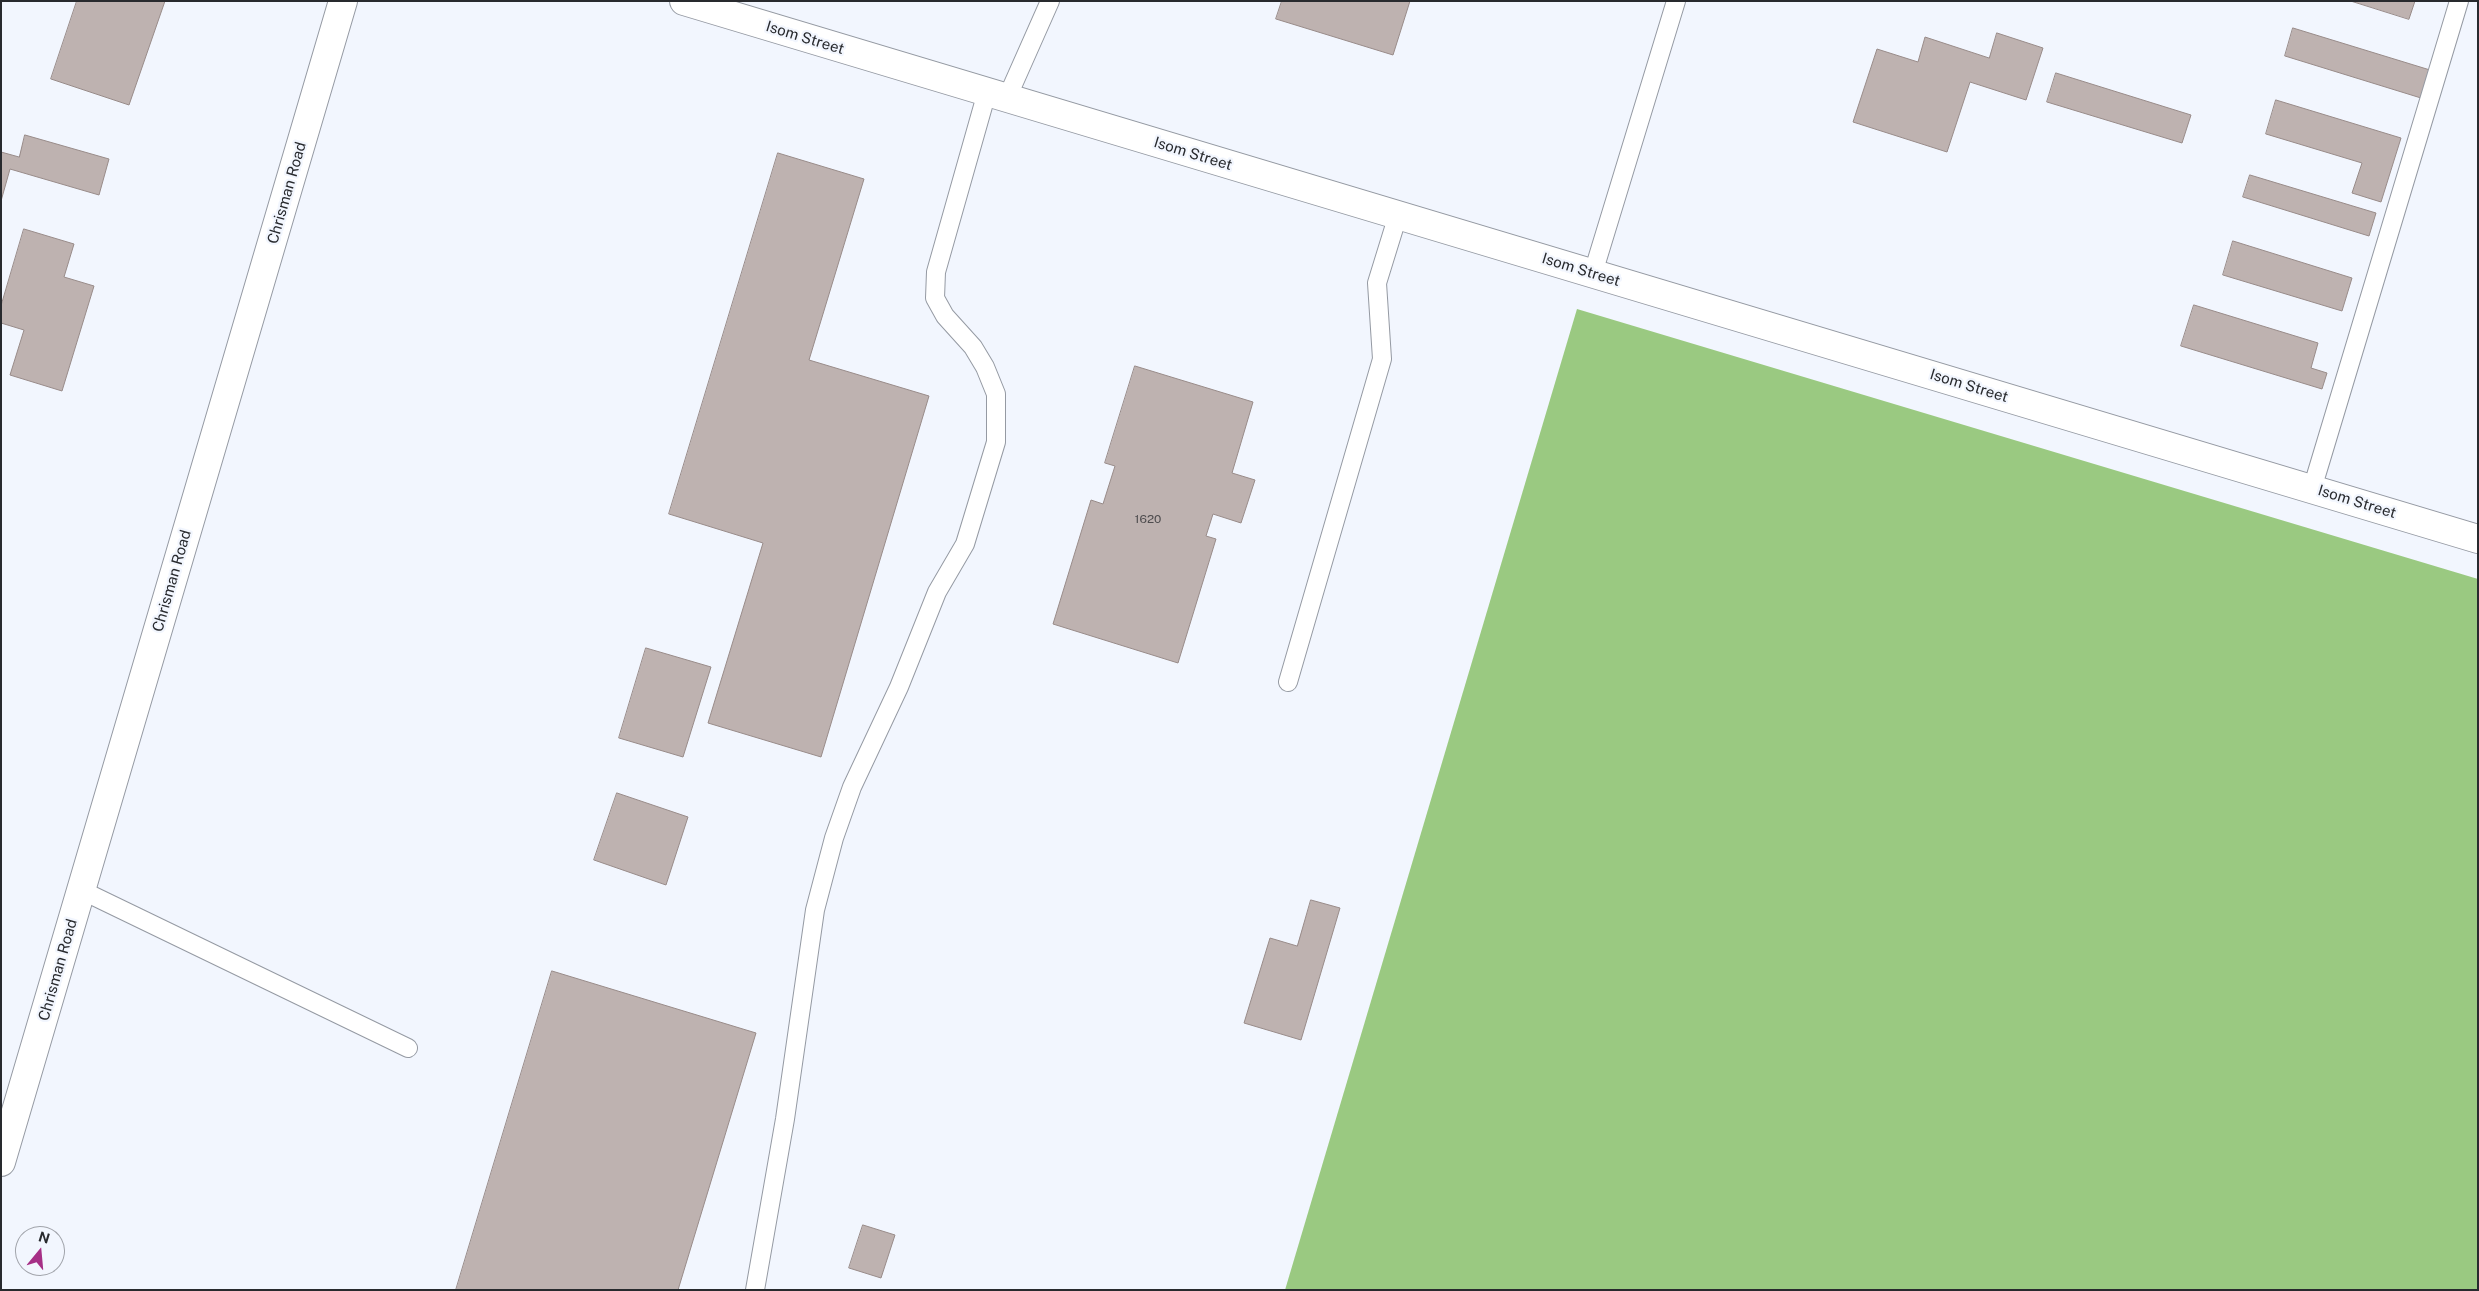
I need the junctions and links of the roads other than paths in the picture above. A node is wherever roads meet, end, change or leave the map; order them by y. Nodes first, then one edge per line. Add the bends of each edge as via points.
1 (344, 1) edge
2 (684, 1) edge
3 (1050, 1) edge
4 (1676, 1) edge
5 (2459, 1) edge
6 (997, 95) junction
7 (1398, 215) junction
8 (1593, 273) junction
9 (2312, 489) junction
10 (2478, 539) edge
11 (1288, 682) dead end
12 (81, 890) junction
13 (408, 1048) dead end
14 (1, 1162) edge
15 (755, 1290) edge

1 - 12 street, Chrisman Road
2 - 6 street, Isom Street
3 - 6 lane
4 - 8 lane
5 - 9 lane
6 - 7 street, Isom Street
6 - 15 lane via 936,272 936,298 945,316 986,367 996,394 996,442 965,544 937,592 900,686 852,787 834,838 815,910 785,1119
7 - 8 street, Isom Street
7 - 11 lane via 1378,282 1382,358
8 - 9 street, Isom Street
9 - 10 street, Isom Street
12 - 13 lane
12 - 14 street, Chrisman Road

